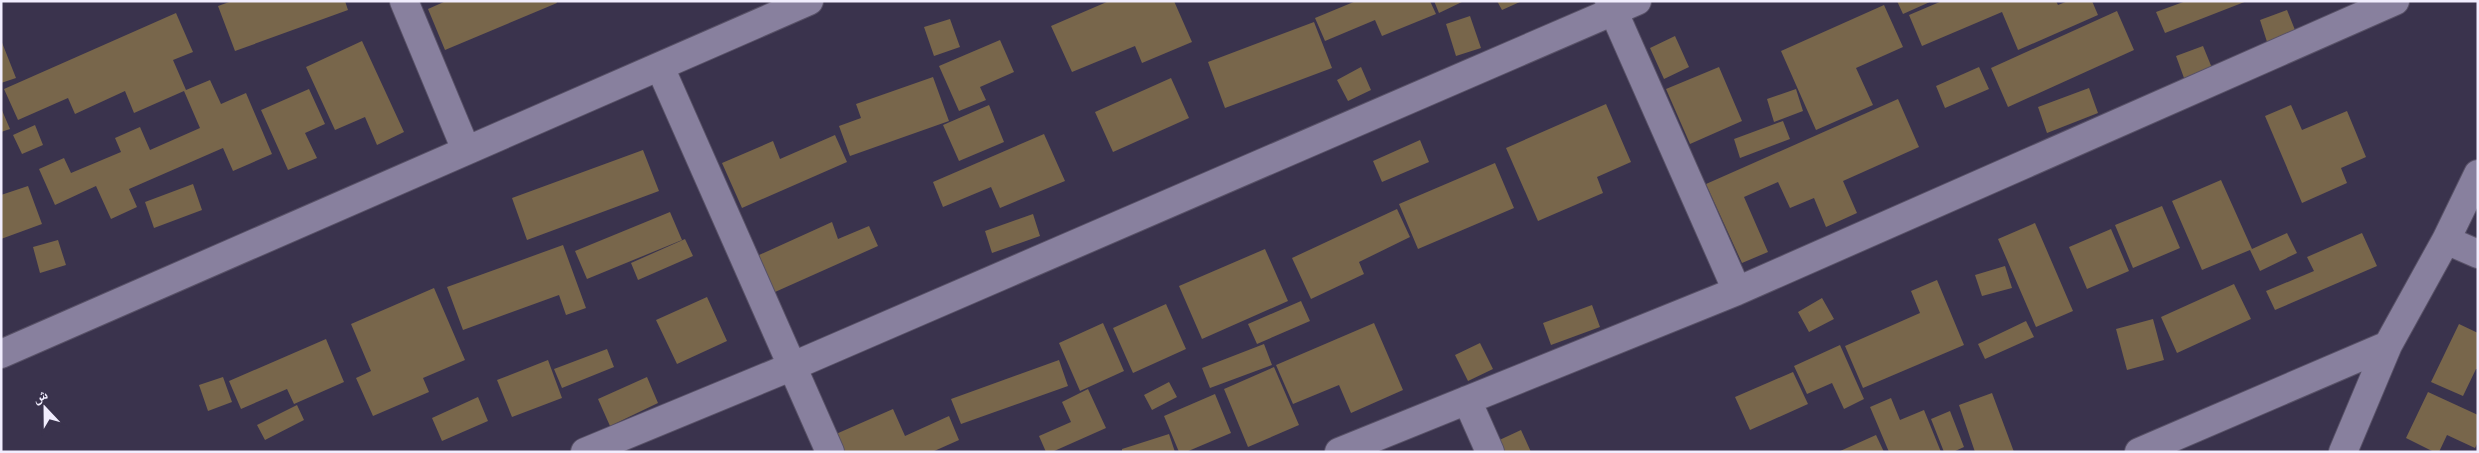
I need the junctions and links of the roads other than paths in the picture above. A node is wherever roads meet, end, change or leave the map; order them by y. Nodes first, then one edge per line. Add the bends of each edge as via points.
1 (404, 1) edge
2 (809, 1) edge
3 (2395, 1) edge
4 (1620, 5) edge
5 (660, 67) junction
6 (466, 150) junction
7 (2478, 174) edge
8 (2446, 240) junction
9 (2478, 254) edge
10 (1737, 291) junction
11 (2388, 345) junction
12 (1, 354) edge
13 (793, 366) junction
14 (1467, 400) junction
15 (585, 452) edge
16 (830, 452) edge
17 (1339, 452) edge
18 (1490, 452) edge
19 (2139, 452) edge
20 (2343, 452) edge

1 - 6 street
2 - 5 street
3 - 10 street
4 - 10 street
4 - 13 street
5 - 6 street
5 - 13 street
6 - 12 street
7 - 8 street
8 - 9 street
8 - 11 street
10 - 14 street
11 - 19 street
11 - 20 street
13 - 15 street
13 - 16 street
14 - 17 street
14 - 18 street

